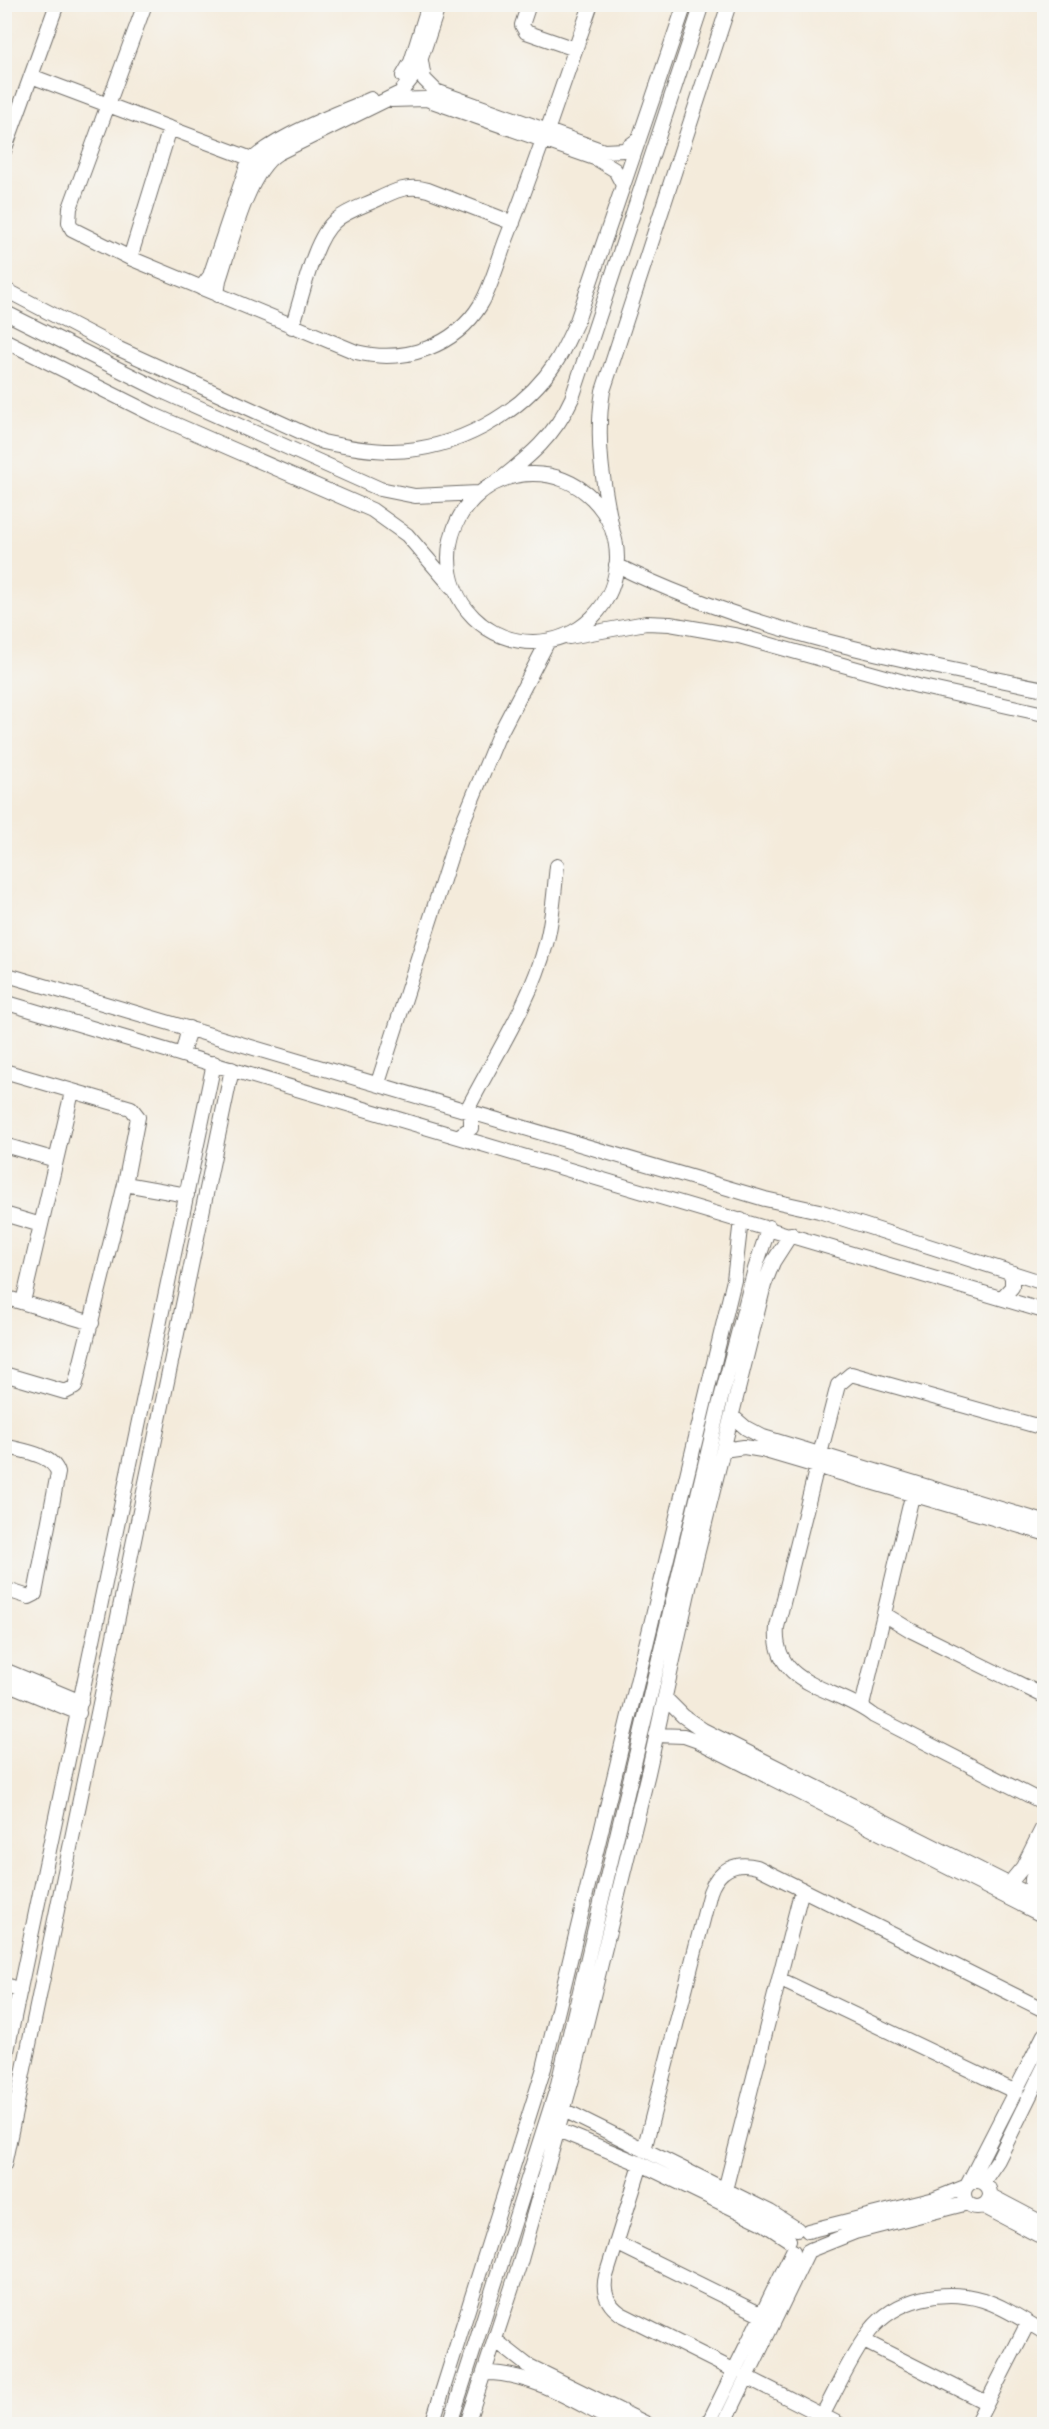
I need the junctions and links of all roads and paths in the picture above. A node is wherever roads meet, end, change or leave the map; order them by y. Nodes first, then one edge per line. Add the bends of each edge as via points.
1 (50, 4) edge
2 (57, 4) edge
3 (145, 4) edge
4 (429, 4) edge
5 (439, 4) edge
6 (529, 4) edge
7 (591, 4) edge
8 (685, 4) edge
9 (702, 4) edge
10 (729, 4) edge
11 (575, 49) junction
12 (421, 61) junction
13 (31, 76) junction
14 (389, 100) junction
15 (108, 105) junction
16 (170, 128) junction
17 (4, 131) edge
18 (545, 135) junction
19 (639, 139) junction
20 (4, 151) edge
21 (252, 159) junction
22 (623, 185) junction
23 (513, 223) junction
24 (130, 258) junction
25 (201, 288) junction
26 (4, 289) edge
27 (217, 296) junction
28 (4, 312) edge
29 (292, 327) junction
30 (4, 339) edge
31 (346, 475) junction
32 (497, 482) junction
33 (478, 493) junction
34 (336, 495) junction
35 (612, 533) junction
36 (616, 565) junction
37 (457, 593) junction
38 (553, 639) junction
39 (1044, 689) edge
40 (1044, 714) edge
41 (557, 866) dead end
42 (4, 974) edge
43 (4, 1002) edge
44 (189, 1028) junction
45 (183, 1055) junction
46 (214, 1063) junction
47 (232, 1069) junction
48 (4, 1071) edge
49 (378, 1083) junction
50 (72, 1092) junction
51 (467, 1110) junction
52 (519, 1126) junction
53 (459, 1136) junction
54 (4, 1145) edge
55 (511, 1152) junction
56 (56, 1160) junction
57 (125, 1184) junction
58 (188, 1195) junction
59 (4, 1214) edge
60 (741, 1220) junction
61 (41, 1225) junction
62 (769, 1227) junction
63 (791, 1234) junction
64 (1012, 1273) junction
65 (1044, 1283) edge
66 (4, 1297) edge
67 (1002, 1298) junction
68 (23, 1302) junction
69 (1044, 1311) edge
70 (92, 1323) junction
71 (4, 1374) edge
72 (732, 1416) junction
73 (1044, 1428) edge
74 (4, 1446) edge
75 (723, 1450) junction
76 (819, 1460) junction
77 (913, 1492) junction
78 (1044, 1522) edge
79 (1044, 1533) edge
80 (114, 1542) junction
81 (134, 1547) junction
82 (4, 1589) edge
83 (884, 1614) junction
84 (4, 1670) edge
85 (637, 1677) junction
86 (4, 1682) edge
87 (654, 1682) junction
88 (1044, 1696) edge
89 (664, 1698) junction
90 (861, 1706) junction
91 (80, 1708) junction
92 (656, 1735) junction
93 (1044, 1803) edge
94 (1044, 1825) edge
95 (1044, 1853) edge
96 (1009, 1884) junction
97 (802, 1889) junction
98 (1031, 1895) junction
99 (1044, 1902) edge
100 (37, 1912) junction
101 (1044, 1916) edge
102 (58, 1917) junction
103 (779, 1979) junction
104 (4, 1984) edge
105 (4, 1995) edge
106 (19, 1996) junction
107 (1044, 2010) edge
108 (1044, 2035) edge
109 (4, 2065) edge
110 (1044, 2067) edge
111 (1016, 2092) junction
112 (564, 2110) junction
113 (558, 2130) junction
114 (642, 2157) junction
115 (4, 2165) edge
116 (983, 2182) junction
117 (967, 2185) junction
118 (725, 2190) junction
119 (987, 2201) junction
120 (968, 2203) junction
121 (1044, 2224) edge
122 (797, 2238) junction
123 (1044, 2238) edge
124 (616, 2243) junction
125 (809, 2250) junction
126 (468, 2310) junction
127 (762, 2315) junction
128 (485, 2316) junction
129 (1028, 2323) junction
130 (1044, 2332) edge
131 (495, 2340) junction
132 (864, 2341) junction
133 (484, 2373) junction
134 (741, 2374) junction
135 (545, 2381) junction
136 (987, 2403) junction
137 (822, 2416) junction
138 (432, 2424) edge
139 (450, 2424) edge
140 (467, 2424) edge
141 (619, 2424) edge
142 (646, 2424) edge
143 (708, 2424) edge
144 (724, 2424) edge
145 (839, 2424) edge
146 (976, 2424) edge

1 - 17 street
2 - 13 street
3 - 15 street
4 - 21 street via 411,62 393,87 260,151
5 - 12 street
6 - 11 street via 522,25 526,32
7 - 11 street
8 - 19 street
9 - 32 street via 572,398 542,446
10 - 35 street via 603,390 598,445
11 - 18 street
12 - 14 street via 408,84
12 - 18 street via 424,79 436,91
13 - 15 street
13 - 20 street
14 - 18 street via 426,99
14 - 27 street via 278,153 263,165 253,182
15 - 16 street
15 - 24 street via 70,208 69,222 78,233
16 - 21 street
16 - 24 street
18 - 19 street via 611,152 624,150
18 - 22 street via 605,163 615,170
18 - 23 street
19 - 22 street
21 - 25 street via 246,166 210,276
22 - 26 street via 577,321 556,362 512,409 471,433 440,444 394,451 360,450 323,442 117,348
23 - 29 street via 480,305 464,327 432,347 400,356 380,356 356,352
23 - 29 street via 421,187 400,189 340,217 323,235
24 - 25 street
25 - 27 street
27 - 29 street
28 - 31 street via 152,386
30 - 34 street via 154,415
31 - 33 street via 406,495
31 - 34 street
32 - 33 street
32 - 35 street via 518,475 540,474 571,483 597,504
33 - 37 street via 464,510 450,540 450,572
34 - 37 street via 372,510 407,535
35 - 36 street
36 - 38 street via 607,597 595,615 578,629
36 - 39 street via 698,603 764,624 857,650
37 - 38 street via 468,612 494,632 526,642
38 - 40 street via 646,623 670,624 739,636 918,686
38 - 49 street via 497,739 457,836
41 - 51 street via 550,927 539,966
42 - 44 street
43 - 45 street
44 - 45 street
44 - 49 street
45 - 46 street
46 - 47 street
46 - 58 street
47 - 53 street
47 - 81 street
48 - 50 street
49 - 51 street
50 - 56 street
50 - 57 street via 136,1112
51 - 52 street
51 - 53 street via 471,1128
52 - 55 street via 507,1138
52 - 64 street via 765,1199 819,1211
53 - 55 street
54 - 56 street
55 - 60 street
56 - 61 street
57 - 58 street
57 - 70 street
58 - 80 street
59 - 61 street
60 - 62 street
60 - 85 street via 734,1280
61 - 68 street
62 - 63 street
62 - 87 street via 719,1406
63 - 67 street
63 - 72 street via 778,1252 764,1285
64 - 65 street
64 - 67 street via 1012,1287
66 - 68 street
67 - 69 street
68 - 70 street
70 - 71 street via 73,1390 65,1392
72 - 75 street
72 - 76 street via 763,1437
73 - 76 street via 851,1374 838,1385
74 - 82 street via 47,1459 58,1473 35,1594 29,1597
75 - 76 street via 753,1448
75 - 89 street
76 - 77 street
76 - 78 street
76 - 90 street via 777,1627 778,1650 782,1661 799,1678
77 - 79 street
77 - 83 street
80 - 81 street
80 - 91 street
81 - 102 street
83 - 88 street
83 - 90 street
84 - 91 street
85 - 87 street
85 - 126 street via 544,2068
86 - 91 street
87 - 128 street via 556,2088
89 - 92 street
89 - 96 street via 703,1730
90 - 93 street
91 - 100 street
92 - 101 street via 698,1741
92 - 112 street
94 - 96 street via 1023,1867
95 - 98 street via 1032,1879
96 - 98 street
97 - 103 street
97 - 107 street
97 - 114 street via 749,1865 724,1871 713,1884
98 - 99 street
100 - 102 street
100 - 106 street
102 - 115 street
103 - 111 street
103 - 118 street
104 - 106 street
105 - 106 street
106 - 109 street
108 - 111 street
110 - 116 street
111 - 117 street
112 - 113 street
112 - 114 street
113 - 114 street
113 - 131 street
114 - 118 street
114 - 122 street
114 - 124 street
116 - 117 street via 977,2180
116 - 119 street via 989,2188
117 - 120 street via 964,2196
117 - 122 street via 935,2199
118 - 122 street via 777,2216
119 - 120 street via 976,2207
119 - 121 street
119 - 123 street
120 - 125 street via 855,2232
122 - 125 street via 800,2253
122 - 125 street via 813,2240
122 - 127 street
124 - 127 street
124 - 134 street via 604,2284 614,2309
125 - 134 street
126 - 128 street
126 - 138 street
127 - 134 street
128 - 139 street
129 - 130 street
129 - 132 street via 984,2300 934,2296 893,2312
129 - 136 street
131 - 133 street
131 - 135 street
132 - 136 street
132 - 137 street
133 - 135 street via 508,2373
133 - 140 street
134 - 137 street
134 - 143 street
134 - 144 street
135 - 141 street
135 - 142 street
136 - 146 street
137 - 145 street

